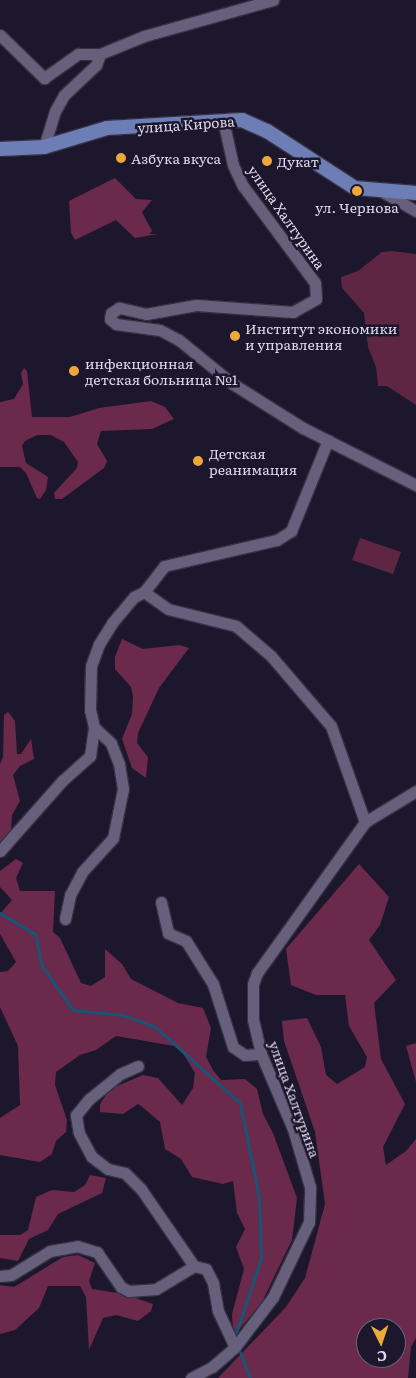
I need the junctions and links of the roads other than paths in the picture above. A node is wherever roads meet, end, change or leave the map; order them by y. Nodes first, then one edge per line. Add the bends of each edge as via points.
1 (273, 0) edge
2 (0, 36) edge
3 (100, 54) junction
4 (223, 120) junction
5 (44, 147) junction
6 (0, 149) edge
7 (383, 192) junction
8 (416, 193) edge
9 (416, 211) edge
10 (328, 440) junction
11 (416, 485) edge
12 (144, 592) junction
13 (94, 727) junction
14 (416, 791) edge
15 (365, 822) junction
16 (0, 851) edge
17 (161, 902) dead end
18 (66, 919) dead end
19 (261, 1054) junction
20 (138, 1066) dead end
21 (194, 1266) junction
22 (0, 1276) edge
23 (235, 1347) junction
24 (192, 1378) edge

1 - 3 street via 144,36
2 - 3 street via 21,52 44,78 78,54
3 - 5 street via 96,65 64,95 54,111
4 - 5 main road, улица Кирова via 107,128
4 - 7 main road, улица Кирова via 242,120 268,131 355,188
4 - 10 street, улица Халтурина via 233,165 243,186 315,283 316,299 293,312 196,305 146,314 119,308 111,313 110,319 116,324 160,330 180,340 233,384
5 - 6 main road, улица Кирова
7 - 8 main road, улица Кирова
7 - 9 street
10 - 11 street, улица Халтурина
10 - 12 street via 291,531 277,540 164,566
12 - 13 street via 134,598 112,623 97,648 89,687
12 - 15 street via 168,609 236,626 271,656 331,726
13 - 16 street via 90,756 86,762 62,781
13 - 18 street via 110,743 119,764 123,790 112,838 82,872 70,894
14 - 15 street, улица Халтурина
15 - 19 street, улица Халтурина via 257,973 252,1006
17 - 19 street via 168,933 186,941 213,984 233,1047 245,1055
19 - 23 street, улица Халтурина via 293,1129 310,1187 309,1222 273,1297
20 - 21 street via 120,1074 89,1099 76,1115 79,1133 92,1157 108,1169 125,1172 141,1189
21 - 22 street via 156,1289 129,1291 120,1287 97,1252 77,1246 50,1251 11,1274
21 - 23 street via 206,1269 213,1283 218,1311
23 - 24 street, улица Халтурина via 212,1367

